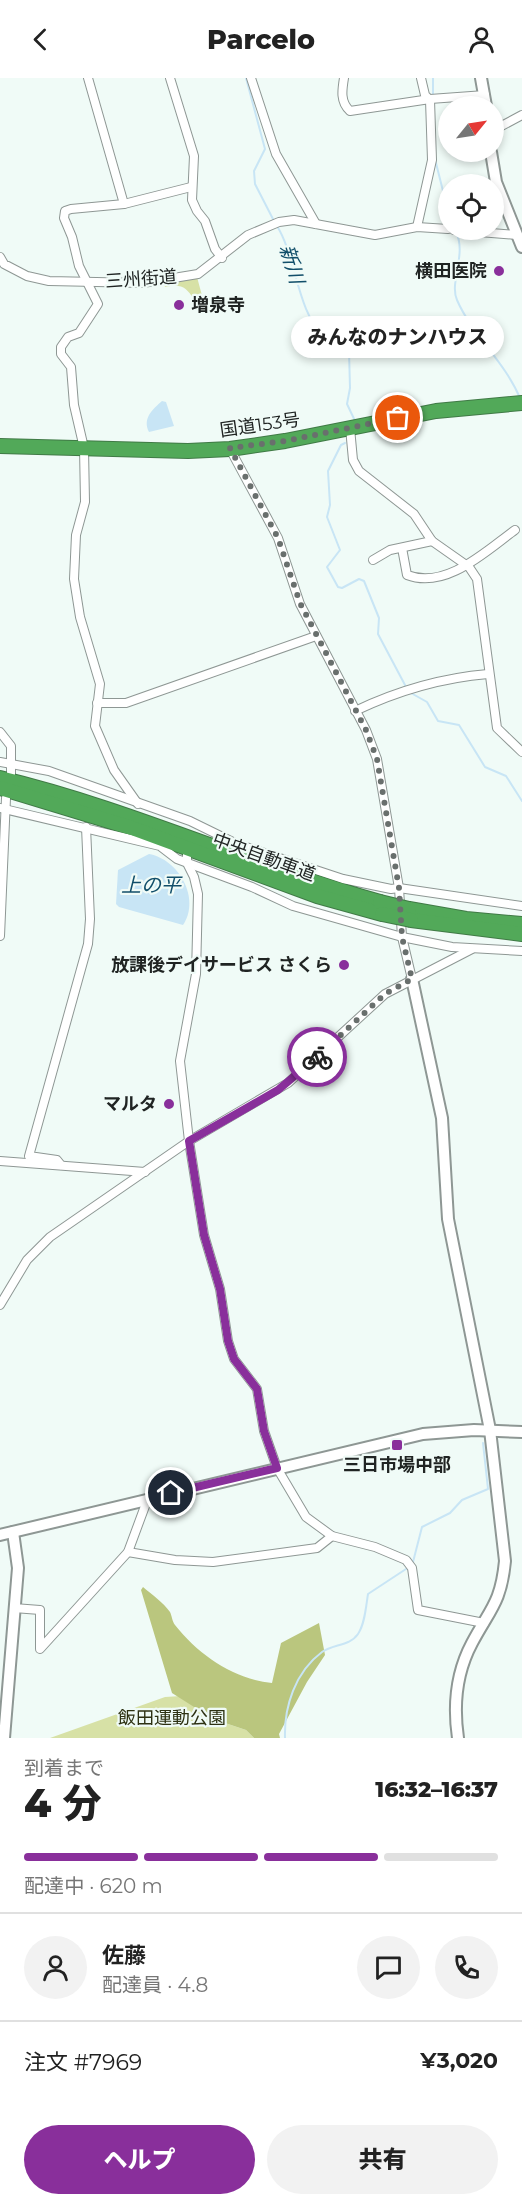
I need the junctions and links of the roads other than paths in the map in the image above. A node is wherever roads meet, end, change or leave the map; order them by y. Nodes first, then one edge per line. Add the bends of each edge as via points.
1 (88, 78) edge
2 (170, 78) edge
3 (251, 78) edge
4 (344, 78) edge
5 (421, 78) edge
6 (481, 78) edge
7 (485, 96) edge
8 (432, 99) junction
9 (438, 99) edge
10 (522, 115) edge
11 (504, 125) edge
12 (493, 162) edge
13 (191, 188) junction
14 (124, 204) junction
15 (316, 224) junction
16 (417, 227) junction
17 (438, 228) edge
18 (504, 234) edge
19 (517, 235) junction
20 (522, 247) edge
21 (222, 258) junction
22 (1, 262) edge
23 (88, 282) junction
24 (520, 403) edge
25 (355, 427) junction
26 (0, 446) edge
27 (84, 447) junction
28 (230, 448) junction
29 (515, 530) dead end
30 (432, 542) junction
31 (402, 548) junction
32 (373, 560) dead end
33 (466, 565) junction
34 (316, 636) junction
35 (488, 674) junction
36 (97, 703) junction
37 (355, 711) junction
38 (0, 732) edge
39 (522, 752) edge
40 (0, 762) edge
41 (13, 764) junction
42 (5, 776) edge
43 (3, 793) edge
44 (138, 804) junction
45 (4, 809) edge
46 (86, 827) junction
47 (187, 852) dead end
48 (187, 863) junction
49 (399, 888) junction
50 (522, 906) edge
51 (381, 908) junction
52 (410, 914) junction
53 (522, 924) edge
54 (522, 934) edge
55 (0, 936) edge
56 (402, 937) junction
57 (472, 949) junction
58 (522, 951) edge
59 (412, 979) junction
60 (189, 1141) junction
61 (0, 1161) edge
62 (61, 1165) junction
63 (145, 1172) junction
64 (0, 1305) edge
65 (490, 1430) junction
66 (522, 1432) edge
67 (277, 1468) junction
68 (148, 1498) junction
69 (13, 1532) junction
70 (0, 1535) edge
71 (332, 1536) junction
72 (128, 1552) junction
73 (14, 1608) junction
74 (484, 1623) junction
75 (4, 1738) edge
76 (458, 1738) edge

1 - 14 street
2 - 13 street via 192,145
3 - 15 street via 276,154
4 - 8 street via 342,95 350,111
5 - 8 street via 425,95
6 - 7 street
8 - 9 street
8 - 16 street via 432,160
10 - 11 street
12 - 19 street via 496,182
13 - 14 street
13 - 21 street via 197,211
14 - 23 street via 65,211 79,266
15 - 16 street, 三州街道 via 375,235
15 - 21 street, 三州街道 via 294,220 275,223 248,236
16 - 17 street, 三州街道
18 - 19 street
19 - 20 street
21 - 23 street, 三州街道 via 198,274 164,280
22 - 23 street, 三州街道 via 27,276
23 - 27 street via 98,304 79,333 68,337 61,347 61,354 71,367 74,405
24 - 25 highway, 国道153号 via 436,411
25 - 28 highway, 国道153号
25 - 30 street via 353,460 359,471 414,514
26 - 27 highway, 国道153号
27 - 28 highway, 国道153号 via 188,451
27 - 36 street via 85,502 76,535 74,570 80,617 100,684
28 - 34 street via 278,538
29 - 33 street
30 - 31 street
30 - 33 street
31 - 32 street
31 - 33 street via 405,571 411,576 440,575
33 - 35 street via 477,579
34 - 36 street via 126,703
34 - 37 street
35 - 37 street via 437,680 385,696
35 - 39 street via 497,728
36 - 44 street via 94,719 101,744
37 - 49 street via 377,759
38 - 41 street via 11,746
40 - 41 street
41 - 42 street
41 - 44 street via 49,771
42 - 51 highway, 中央自動車道 via 111,809
43 - 45 street
43 - 51 highway, 中央自動車道 via 132,828 317,896
44 - 49 street via 237,844 343,879
45 - 46 street
45 - 55 street
46 - 48 street via 159,846
46 - 62 street via 88,944 29,1156 57,1160
47 - 48 street
48 - 56 street via 293,906
48 - 60 street via 198,894 196,974 180,1061
49 - 50 street
49 - 56 street
51 - 52 highway, 中央自動車道, bridge
52 - 53 highway, 中央自動車道
52 - 54 highway, 中央自動車道
56 - 57 street
56 - 59 street
57 - 58 street
57 - 59 street
59 - 60 street via 385,994 288,1083
59 - 65 street via 441,1108 448,1219
60 - 63 street
60 - 67 street via 204,1235 220,1289 228,1341 234,1359 257,1389 264,1431
61 - 62 street
62 - 63 street
63 - 64 street via 40,1245 20,1269
65 - 66 street
65 - 67 street via 423,1434
65 - 74 street via 505,1562 497,1603
67 - 68 street
67 - 71 street via 306,1517
68 - 69 street
68 - 72 street
69 - 70 street
69 - 73 street via 18,1568
71 - 72 street via 317,1548 213,1562
71 - 74 street via 406,1560 412,1568 417,1610
72 - 73 street via 40,1649 40,1610
73 - 75 street
74 - 76 street via 457,1684 454,1710

